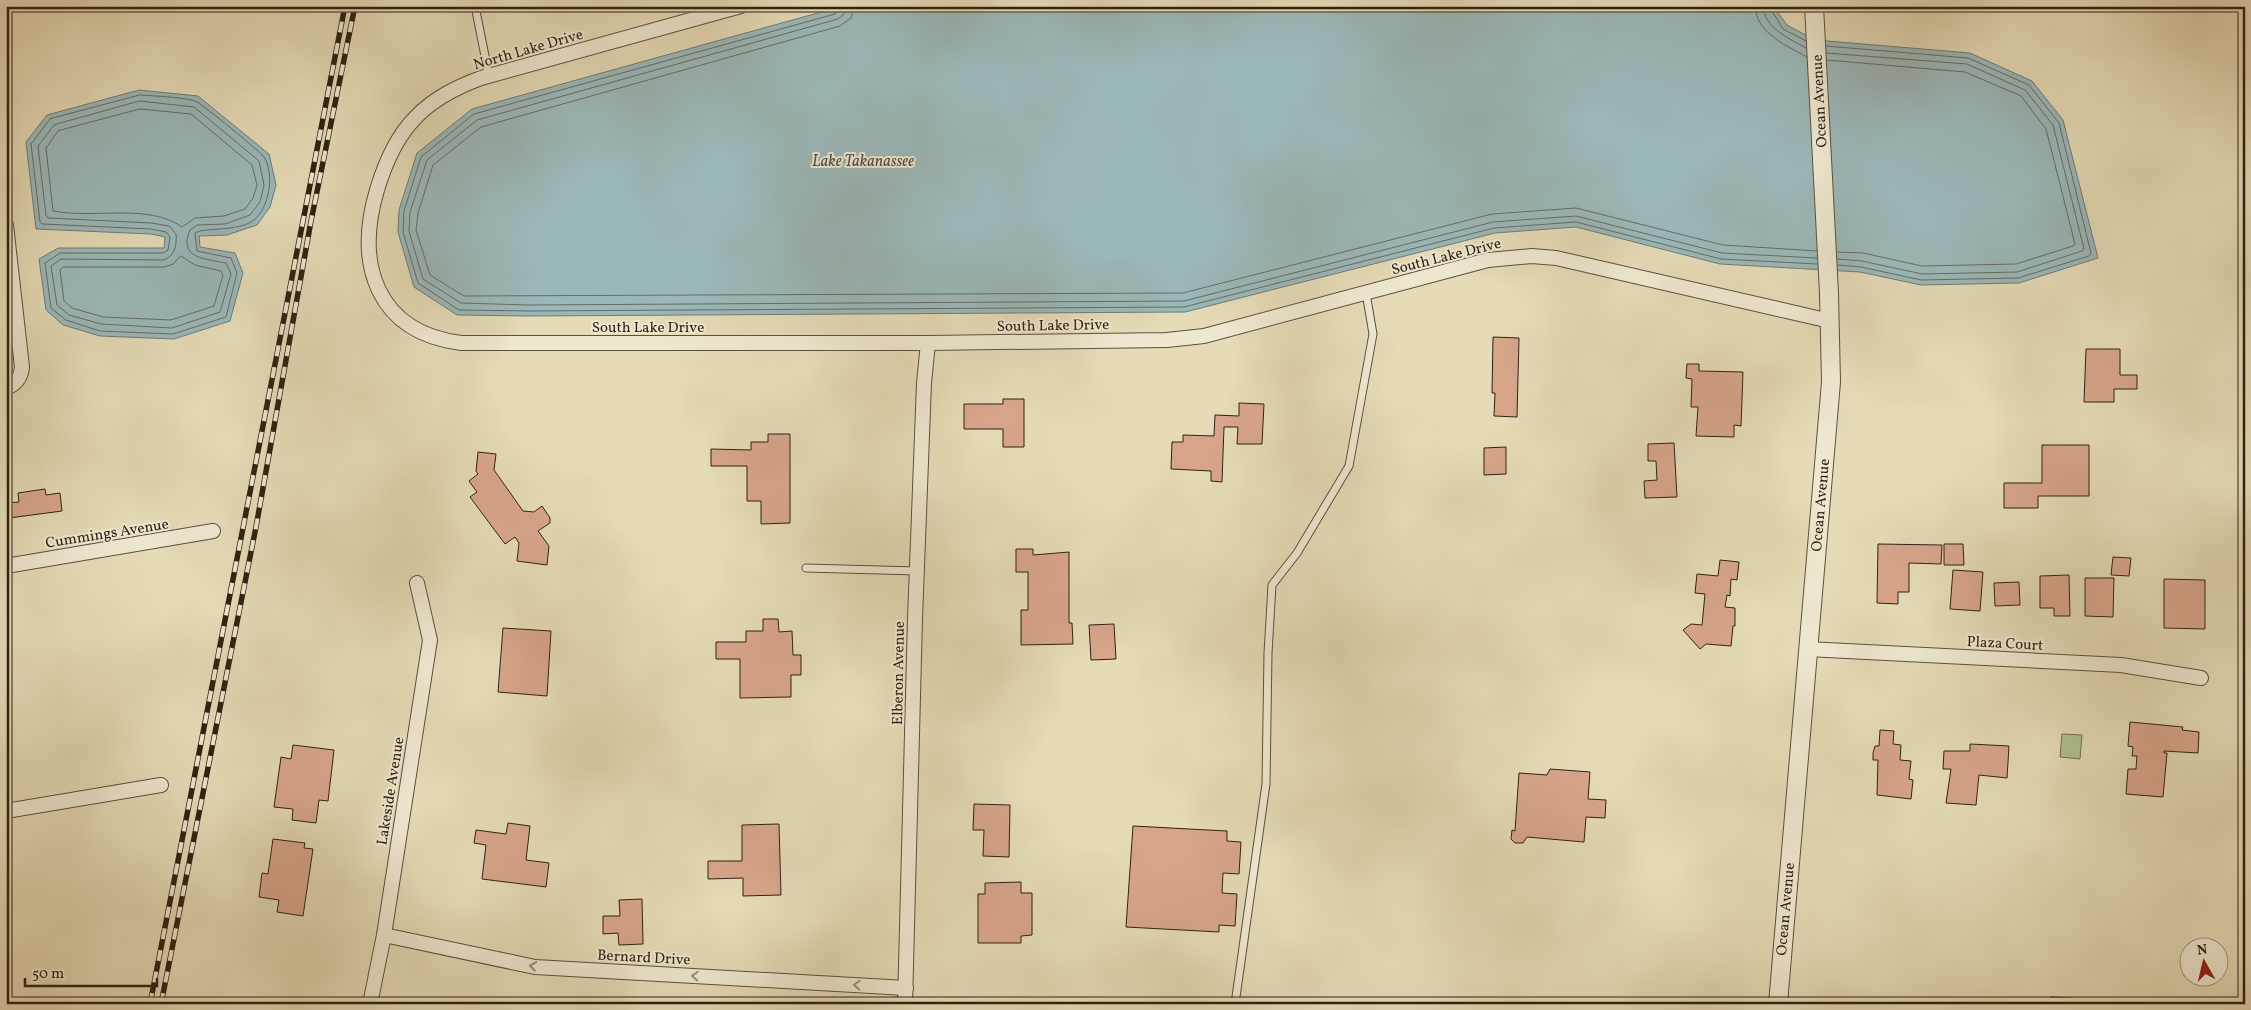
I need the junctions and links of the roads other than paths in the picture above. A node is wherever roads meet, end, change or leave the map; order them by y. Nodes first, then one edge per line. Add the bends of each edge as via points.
1 (475, 6) edge
2 (741, 6) edge
3 (1814, 6) edge
4 (489, 76) junction
5 (376, 193) joint
6 (6, 225) edge
7 (1366, 293) junction
8 (1830, 321) junction
9 (928, 343) junction
10 (11, 385) edge
11 (213, 531) dead end
12 (6, 566) edge
13 (806, 568) dead end
14 (917, 571) junction
15 (416, 583) dead end
16 (1807, 649) junction
17 (2201, 678) dead end
18 (161, 785) dead end
19 (6, 811) edge
20 (384, 935) junction
21 (906, 988) junction
22 (370, 1004) edge
23 (905, 1004) edge
24 (1235, 1004) edge
25 (1778, 1004) edge

1 - 4 lane
2 - 4 street, North Lake Drive
3 - 8 street, Ocean Avenue
4 - 5 street, North Lake Drive via 450,91 415,117 390,152
5 - 9 street, South Lake Drive via 368,242 378,288 401,319 419,332 440,340 462,343
6 - 10 street via 22,367 21,375
7 - 8 street, South Lake Drive via 1488,260 1532,256 1581,263
7 - 9 street, South Lake Drive via 1204,336 1167,340
7 - 24 lane via 1373,334 1349,466 1297,553 1272,585 1266,784
8 - 16 street, Ocean Avenue via 1831,382
9 - 14 street, Elberon Avenue
11 - 12 street, Cummings Avenue
13 - 14 lane
14 - 21 street, Elberon Avenue
15 - 20 street, Lakeside Avenue via 430,640
16 - 17 street, Plaza Court via 2121,665
16 - 25 street, Ocean Avenue
18 - 19 street
21 -> 20 street, Bernard Drive via 535,967
20 - 22 street, Lakeside Avenue
21 - 23 street, Elberon Avenue

